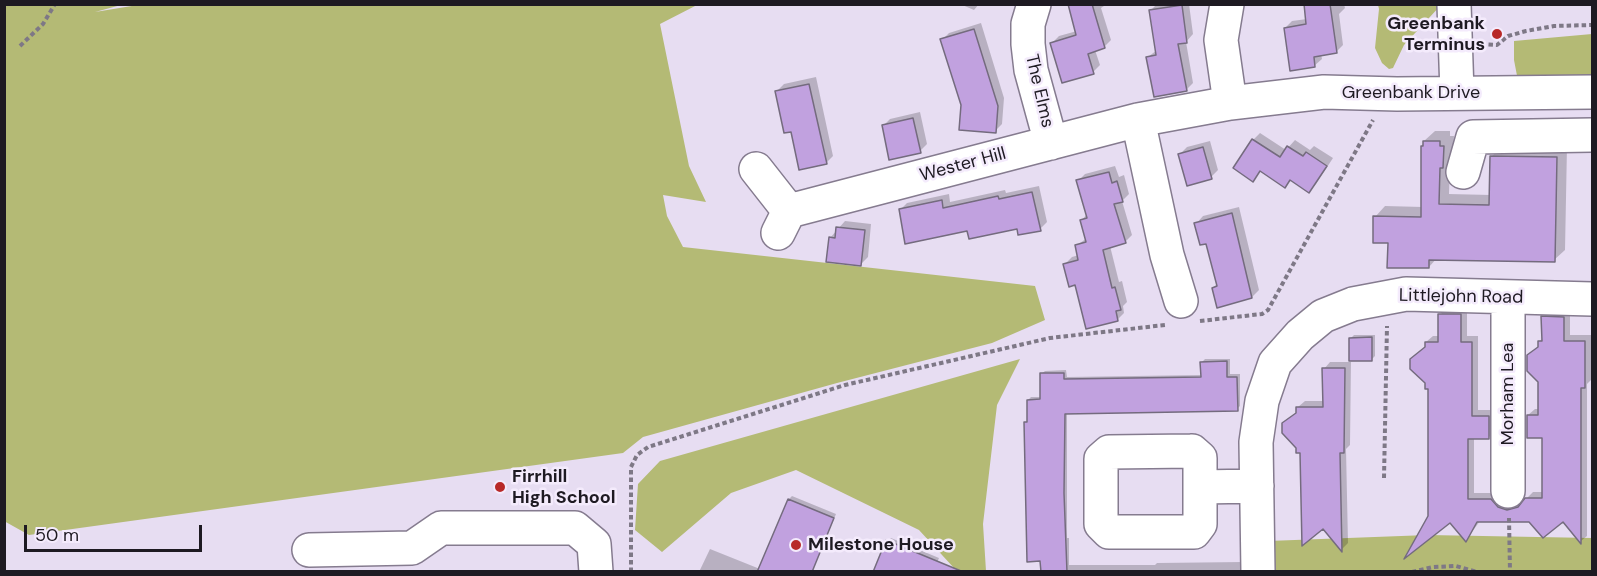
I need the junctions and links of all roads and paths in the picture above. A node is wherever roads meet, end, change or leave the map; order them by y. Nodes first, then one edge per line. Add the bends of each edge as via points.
1 (55, 4) edge
2 (1034, 4) edge
3 (1227, 4) edge
4 (1454, 4) edge
5 (1593, 25) edge
6 (1455, 42) junction
7 (20, 46) dead end
8 (1593, 92) edge
9 (1388, 93) junction
10 (1457, 93) junction
11 (1230, 103) junction
12 (1138, 120) junction
13 (1593, 135) edge
14 (1051, 142) junction
15 (756, 169) dead end
16 (1463, 172) dead end
17 (1387, 296) junction
18 (1508, 297) junction
19 (1593, 299) edge
20 (1180, 316) junction
21 (1384, 478) dead end
22 (1257, 486) junction
23 (1200, 487) dead end
24 (1508, 490) joint
25 (309, 549) dead end
26 (596, 572) edge
27 (631, 572) edge
28 (1258, 572) edge
29 (1412, 572) edge
30 (1477, 572) edge
31 (1510, 572) edge

1 - 7 path via 43,24
2 - 14 street, The Elms via 1028,24 1031,70
3 - 11 street via 1221,40
4 - 6 street
5 - 6 path via 1526,31 1508,36 1497,45
6 - 10 street
8 - 10 street, Greenbank Drive
9 - 10 street, Greenbank Drive
9 - 11 street, Greenbank Drive via 1324,92
9 - 20 path via 1268,310 1262,314
11 - 12 street, Wester Hill
12 - 14 street, Wester Hill
12 - 20 street
13 - 16 street via 1473,137
14 - 15 street, Wester Hill via 784,222
17 - 18 street, Littlejohn Road
17 - 21 path
17 - 22 street, Littlejohn Road via 1323,316 1275,363 1262,401 1256,442
18 - 19 street, Littlejohn Road
18 - 24 street, Morham Lea
20 - 27 path via 1050,338 846,385 648,447 637,455 631,467
22 - 23 street
22 - 28 street, Littlejohn Road
24 - 31 path
25 - 26 street via 412,548 441,528 576,528 594,544
29 - 30 path via 1456,566

